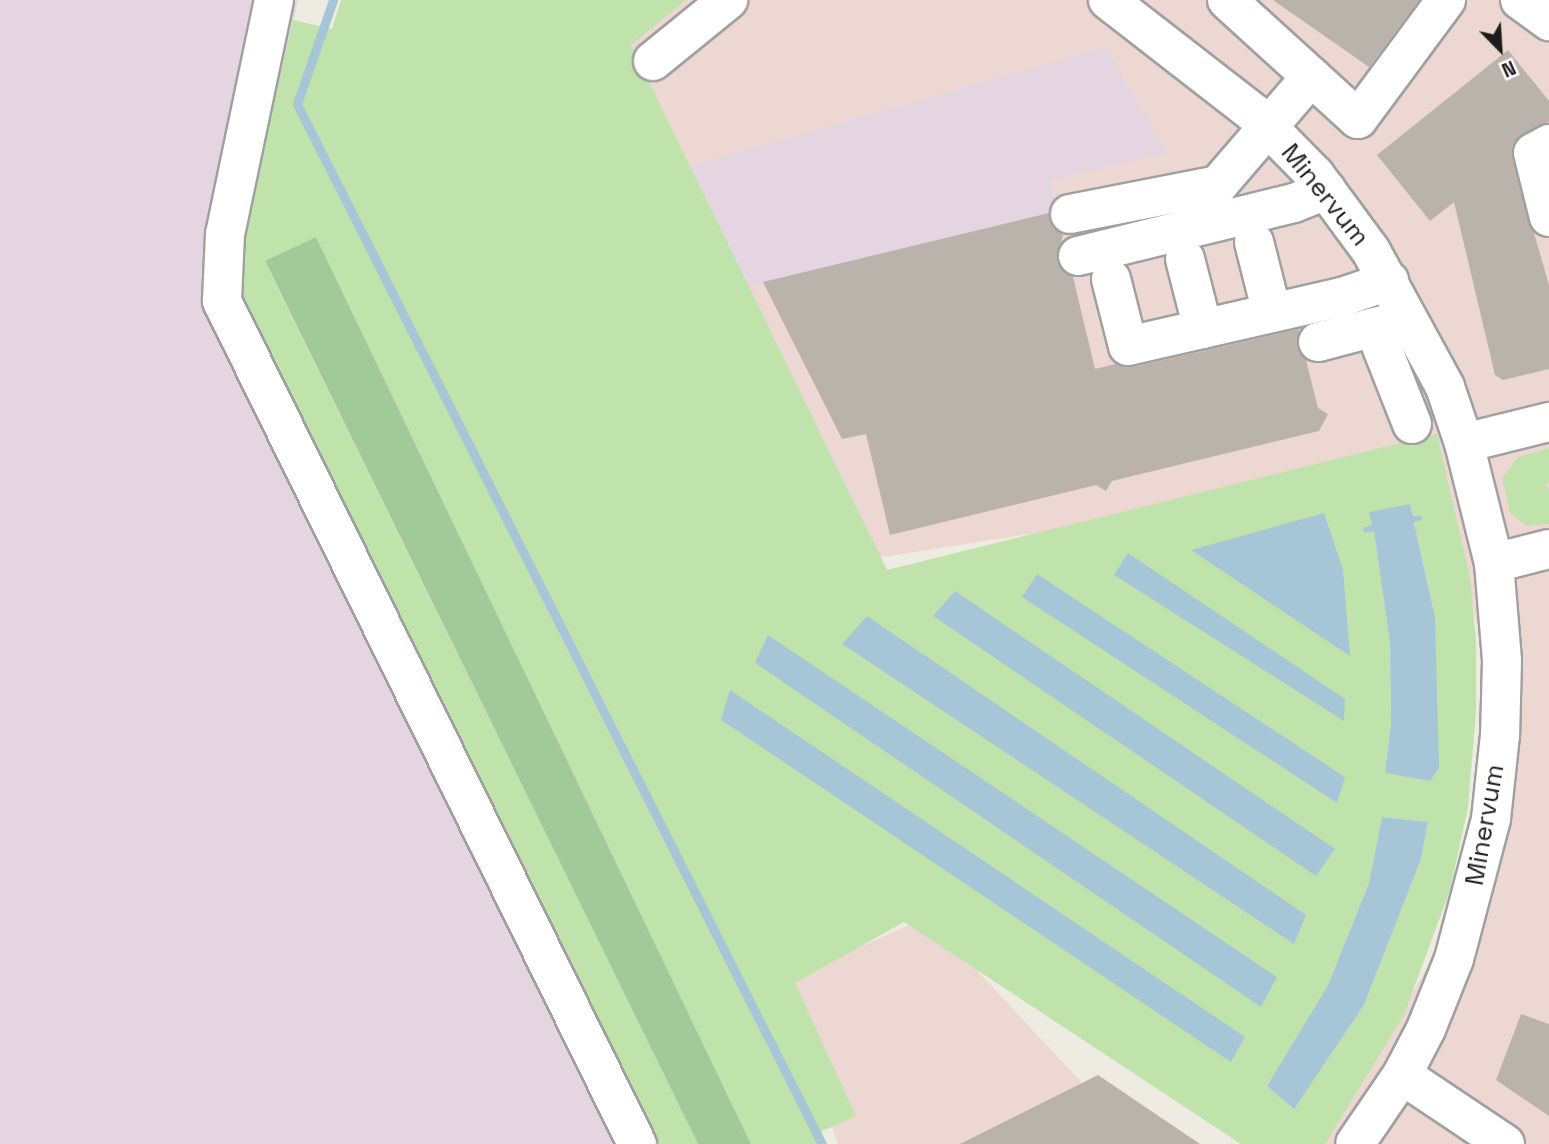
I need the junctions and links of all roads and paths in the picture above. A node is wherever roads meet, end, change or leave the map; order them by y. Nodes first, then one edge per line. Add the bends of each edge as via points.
1 (274, 0) edge
2 (728, 0) edge
3 (1227, 0) edge
4 (1446, 0) edge
5 (1520, 0) edge
6 (1125, 5) edge
7 (1549, 21) edge
8 (653, 61) dead end
9 (1311, 77) junction
10 (1270, 129) junction
11 (1549, 144) edge
12 (1326, 190) junction
13 (1070, 214) dead end
14 (1549, 217) edge
15 (1254, 242) dead end
16 (1078, 256) dead end
17 (1185, 259) dead end
18 (1111, 279) dead end
19 (1389, 281) junction
20 (1272, 313) junction
21 (1410, 316) junction
22 (1203, 329) junction
23 (1375, 330) junction
24 (1318, 342) dead end
25 (1549, 422) edge
26 (1412, 424) dead end
27 (1464, 443) junction
28 (1549, 549) edge
29 (1494, 563) junction
30 (1402, 1075) junction
31 (637, 1144) edge
32 (1354, 1144) edge
33 (1505, 1144) edge

1 - 31 street via 225,234 222,301
2 - 8 street
3 - 9 street
4 - 9 street via 1358,119
5 - 7 street
6 - 10 street, Minervum
9 - 10 street
10 - 12 street, Minervum
10 - 13 street via 1218,185
11 - 14 street via 1533,153
12 - 16 street via 1294,203
12 - 19 street, Minervum
15 - 20 street
17 - 22 street
18 - 22 street via 1128,346
19 - 20 street via 1342,298
19 - 21 street, Minervum
20 - 22 street
21 - 23 street
21 - 27 street, Minervum via 1445,387
23 - 24 street
23 - 26 street
25 - 27 street
27 - 29 street, Minervum
28 - 29 street
29 - 30 street, Minervum via 1502,661 1491,819 1454,959
30 - 32 street, Minervum
30 - 33 street

